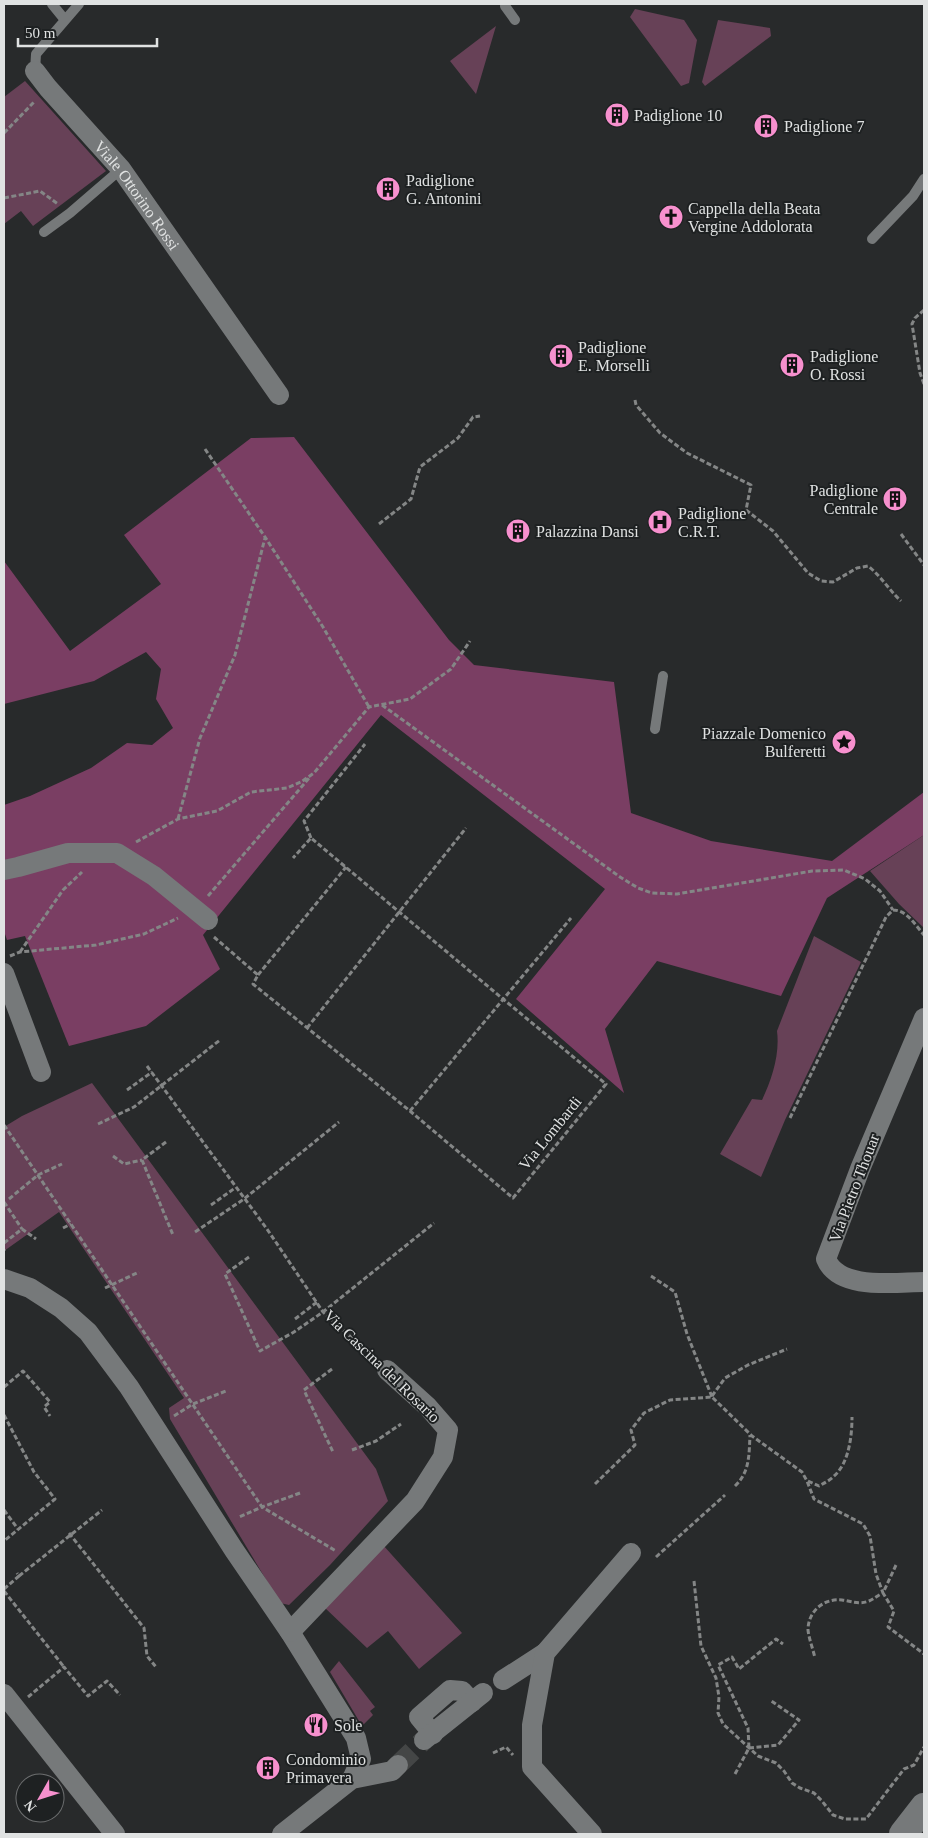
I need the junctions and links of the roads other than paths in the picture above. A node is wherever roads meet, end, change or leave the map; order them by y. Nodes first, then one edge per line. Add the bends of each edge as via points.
1 (52, 4) edge
2 (79, 4) edge
3 (505, 6) dead end
4 (66, 20) junction
5 (515, 20) dead end
6 (35, 71) joint
7 (121, 169) junction
8 (924, 179) edge
9 (913, 196) junction
10 (924, 197) edge
11 (44, 232) dead end
12 (872, 239) dead end
13 (279, 395) dead end
14 (663, 676) dead end
15 (656, 729) dead end
16 (4, 870) edge
17 (209, 927) road end
18 (4, 973) edge
19 (924, 1018) edge
20 (41, 1072) dead end
21 (4, 1279) edge
22 (924, 1282) edge
23 (387, 1370) road end
24 (631, 1554) dead end
25 (290, 1632) junction
26 (544, 1652) junction
27 (503, 1680) dead end
28 (4, 1694) edge
29 (478, 1698) dead end
30 (429, 1737) tunnel mouth
31 (398, 1765) tunnel mouth
32 (352, 1779) junction
33 (924, 1807) edge
34 (115, 1834) edge
35 (282, 1834) edge
36 (592, 1834) edge
37 (903, 1834) edge

1 - 4 lane
2 - 4 lane, Viale Ottorino Rossi
3 - 5 lane
4 - 6 lane, Viale Ottorino Rossi via 36,54
6 - 7 street, Viale Ottorino Rossi
7 - 11 lane
7 - 13 street, Viale Ottorino Rossi
8 - 9 lane
9 - 10 lane
9 - 12 lane
14 - 15 lane
16 - 17 street via 68,853 117,853 154,876
18 - 20 street
19 - 22 street, Via Pietro Thouar via 863,1160 826,1259 829,1267 860,1282
21 - 25 street via 30,1288 61,1308 88,1332 129,1387
23 - 25 street, Via Cascina del Rosario via 448,1430 443,1457 415,1501
24 - 26 street
25 - 32 street via 356,1738 361,1759
26 - 27 street
26 - 36 street via 532,1725 532,1767
28 - 34 street
29 - 30 street
31 - 32 street via 392,1771
32 - 35 street
33 - 37 main road

